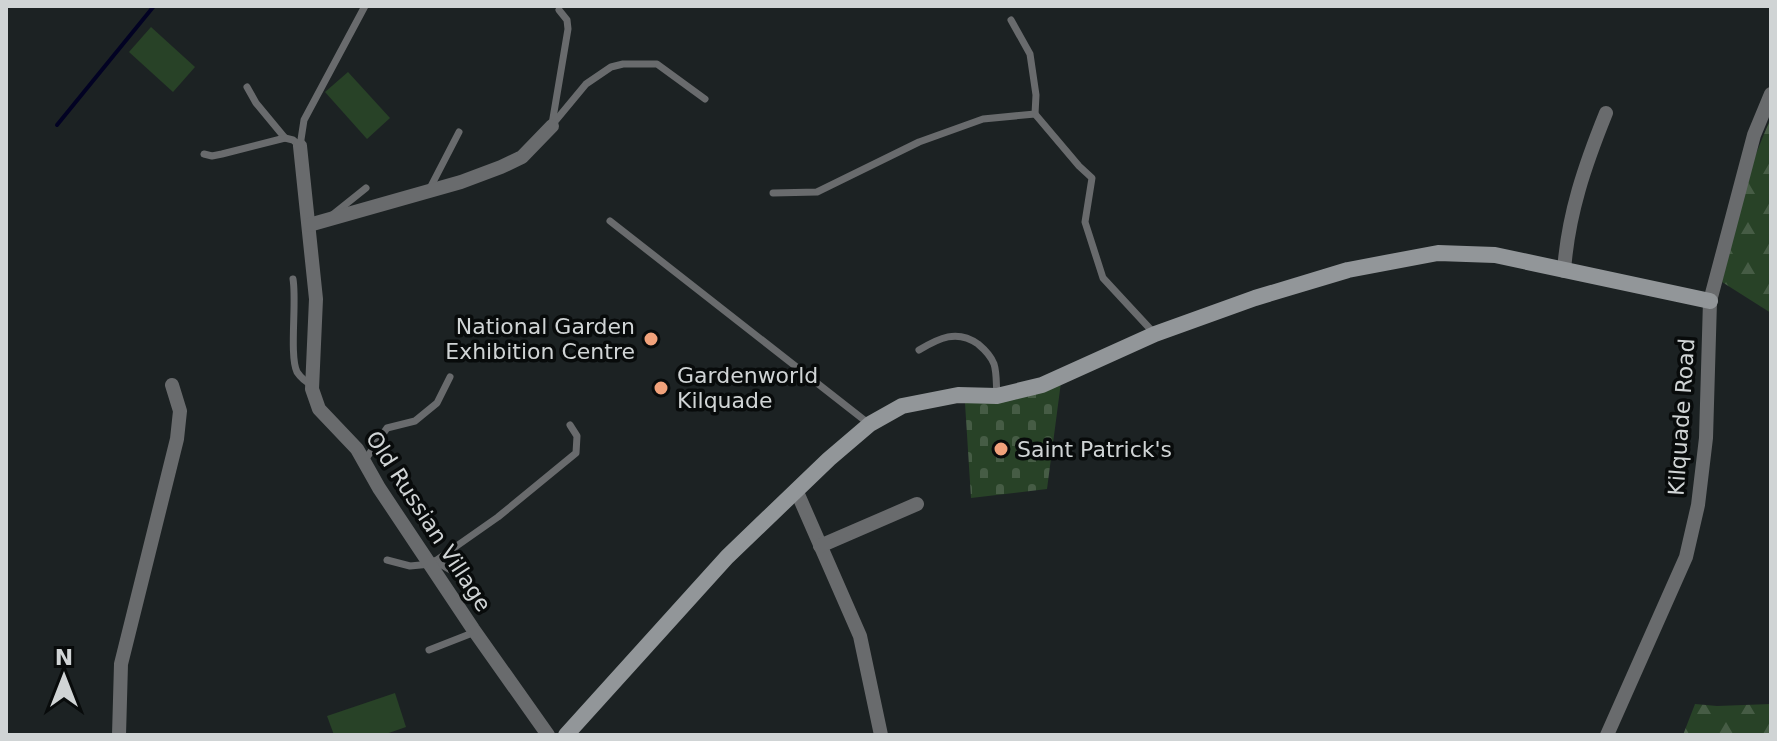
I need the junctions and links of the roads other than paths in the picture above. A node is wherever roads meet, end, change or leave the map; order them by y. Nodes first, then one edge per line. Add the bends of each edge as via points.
1 (365, 6) edge
2 (559, 10) dead end
3 (1011, 20) dead end
4 (247, 87) dead end
5 (1771, 94) edge
6 (705, 99) dead end
7 (1606, 113) dead end
8 (1035, 114) junction
9 (552, 126) junction
10 (459, 132) dead end
11 (285, 138) junction
12 (300, 146) junction
13 (204, 154) dead end
14 (366, 188) dead end
15 (428, 191) junction
16 (773, 193) dead end
17 (330, 219) junction
18 (610, 221) dead end
19 (309, 225) junction
20 (1564, 271) junction
21 (293, 279) dead end
22 (1710, 301) junction
23 (1155, 334) junction
24 (919, 350) dead end
25 (450, 377) dead end
26 (172, 385) dead end
27 (312, 385) junction
28 (997, 396) junction
29 (870, 424) junction
30 (570, 425) dead end
31 (365, 460) junction
32 (797, 492) junction
33 (917, 504) dead end
34 (820, 546) junction
35 (387, 560) dead end
36 (433, 563) junction
37 (471, 582) dead end
38 (475, 632) junction
39 (429, 650) dead end
40 (119, 735) edge
41 (548, 735) edge
42 (566, 735) edge
43 (881, 735) edge
44 (1607, 735) edge

1 - 12 lane via 304,120
2 - 9 lane via 568,29
3 - 8 lane via 1030,54
4 - 11 lane
5 - 22 street, Kilquade Road via 1754,135
6 - 9 lane via 657,64 623,64 586,84
7 - 20 street via 1578,187
8 - 16 lane via 983,119 919,142 817,192
8 - 23 lane via 1092,178 1085,222 1103,278
9 - 15 street via 522,157
10 - 15 lane
11 - 12 lane
11 - 13 lane
12 - 19 street, Old Russian Village
14 - 17 lane
15 - 17 street
17 - 19 street
18 - 29 lane
19 - 27 street, Old Russian Village via 316,299
20 - 22 street
20 - 23 street via 1495,255 1438,253 1348,270
21 - 27 lane via 295,368
22 - 44 street, Kilquade Road via 1706,438 1686,557
23 - 28 street via 1042,385
24 - 28 lane via 940,338 969,338 994,363
25 - 31 lane via 437,403 415,421 387,428
26 - 40 street via 180,411 177,439 124,650
27 - 31 street, Old Russian Village via 319,409
28 - 29 street via 958,395 902,406
29 - 32 street
30 - 36 lane via 577,448 569,460
31 - 36 street, Old Russian Village
32 - 34 street
32 - 42 street via 727,557
33 - 34 street
34 - 43 street via 860,636
35 - 36 lane via 399,565
36 - 37 lane
36 - 38 street, Old Russian Village
38 - 39 lane
38 - 41 street, Old Russian Village

